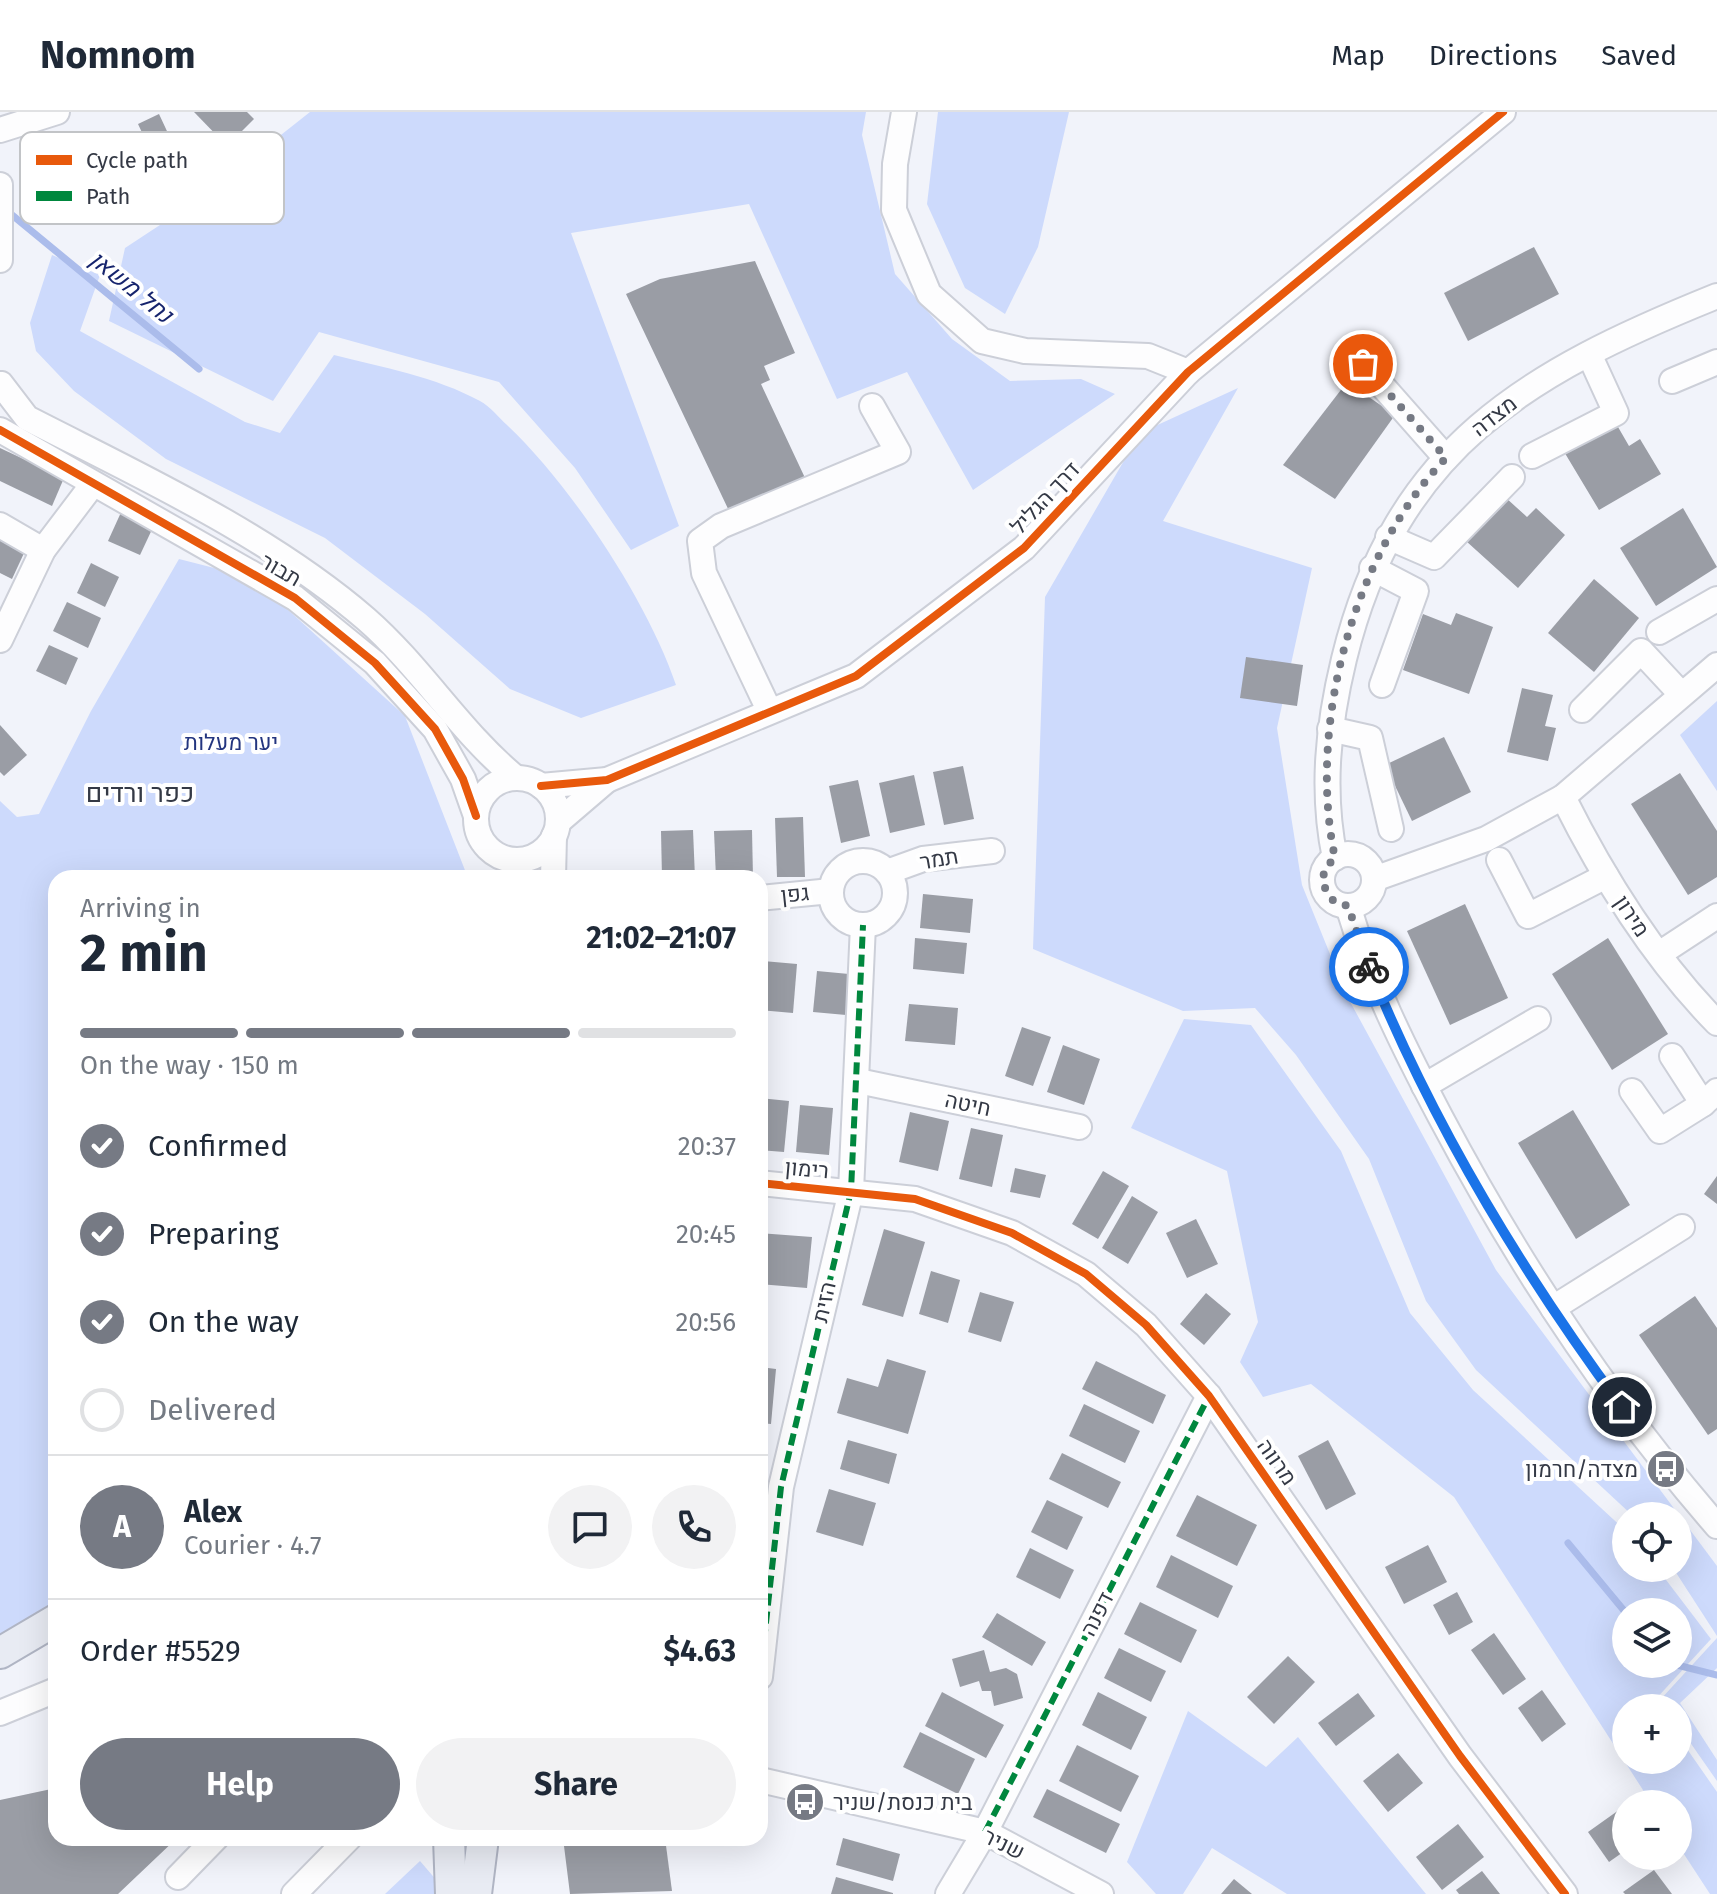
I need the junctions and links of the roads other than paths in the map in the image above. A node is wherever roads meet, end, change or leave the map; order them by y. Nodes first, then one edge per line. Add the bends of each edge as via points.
1 (57, 112) edge
2 (904, 112) edge
3 (1501, 113) edge
4 (0, 130) edge
5 (0, 185) edge
6 (0, 260) edge
7 (1717, 296) edge
8 (1589, 354) junction
9 (1717, 362) edge
10 (1363, 364) dead end
11 (0, 371) edge
12 (1188, 372) junction
13 (1672, 381) dead end
14 (0, 385) edge
15 (872, 406) dead end
16 (0, 430) edge
17 (1532, 456) dead end
18 (1446, 458) junction
19 (1512, 477) dead end
20 (93, 484) junction
21 (0, 525) edge
22 (1388, 537) junction
23 (43, 550) junction
24 (1372, 568) junction
25 (1717, 599) edge
26 (1659, 632) dead end
27 (0, 640) edge
28 (1717, 665) edge
29 (1382, 685) dead end
30 (1681, 694) junction
31 (769, 710) junction
32 (1582, 710) dead end
33 (1330, 729) junction
34 (516, 778) junction
35 (607, 780) junction
36 (541, 786) junction
37 (1563, 797) junction
38 (476, 816) junction
39 (556, 829) junction
40 (1391, 829) dead end
41 (992, 851) dead end
42 (495, 854) junction
43 (1335, 858) junction
44 (1499, 860) dead end
45 (506, 870) edge
46 (553, 870) edge
47 (887, 872) junction
48 (1606, 876) junction
49 (1374, 879) junction
50 (831, 891) junction
51 (768, 897) edge
52 (1348, 906) junction
53 (1717, 916) edge
54 (863, 925) junction
55 (1659, 954) junction
56 (1538, 1019) dead end
57 (1717, 1023) edge
58 (1672, 1056) dead end
59 (858, 1081) junction
60 (1424, 1086) junction
61 (1632, 1091) dead end
62 (1713, 1094) edge
63 (1079, 1127) dead end
64 (768, 1184) edge
65 (851, 1191) junction
66 (1682, 1227) dead end
67 (1553, 1308) junction
68 (1209, 1396) junction
69 (770, 1485) edge
70 (768, 1523) edge
71 (1717, 1526) edge
72 (48, 1625) edge
73 (0, 1653) edge
74 (48, 1693) edge
75 (0, 1713) edge
76 (768, 1782) edge
77 (985, 1832) junction
78 (208, 1846) edge
79 (341, 1846) edge
80 (449, 1846) edge
81 (482, 1846) edge
82 (178, 1877) dead end
83 (294, 1894) edge
84 (451, 1894) edge
85 (476, 1894) edge
86 (948, 1894) edge
87 (1101, 1894) edge
88 (1565, 1894) edge

1 - 4 street
2 - 12 street via 894,210 929,294 982,341 1025,351 1148,356
3 - 12 street, דרך הגליל
5 - 6 street
7 - 8 street, מצדה
8 - 17 street via 1616,413
8 - 18 street, מצדה via 1515,398
9 - 13 street
10 - 18 street
11 - 14 street
12 - 31 street, דרך הגליל via 1024,548 856,676
14 - 34 street, תבור via 27,418 267,547 366,619
15 - 31 street via 898,452 721,526 700,541 704,573
16 - 20 street, תבור
18 - 22 street, מצדה
19 - 22 street via 1434,557
20 - 23 street
20 - 38 street, תבור via 295,598 375,663 435,729 463,779
21 - 23 street
22 - 24 street, מצדה
23 - 27 street
24 - 29 street via 1416,591
24 - 33 street, מצדה
25 - 26 street
28 - 30 street
30 - 32 street via 1641,651
30 - 37 street
31 - 35 street, דרך הגליל
33 - 40 street via 1370,738
33 - 43 street, מצדה via 1327,806
34 - 36 street
34 - 38 street via 493,785
35 - 36 street, דרך הגליל
35 - 39 street, דרך הגליל
36 - 39 street via 556,808
37 - 48 street, מירון
37 - 49 street via 1472,845
38 - 42 street via 480,837
39 - 42 street via 546,848 527,859
39 - 46 street
41 - 47 street, תמר via 923,859
42 - 45 street
43 - 49 street via 1349,854 1363,859
43 - 52 street via 1325,868 1322,883 1334,902
44 - 48 street via 1528,916
47 - 50 street via 873,862 856,861 836,875
47 - 54 street via 895,894 892,906 875,923
48 - 55 street, מירון
49 - 52 street via 1364,900
50 - 51 street, גפן
50 - 54 street via 839,915
52 - 60 street via 1388,1012
53 - 55 street
54 - 59 street, הזית
55 - 57 street, מירון
56 - 60 street
58 - 62 street
59 - 63 street, חיטה
59 - 65 street, הזית
60 - 67 street
61 - 62 street via 1660,1131
64 - 65 street, רימון
65 - 68 street, מרווה via 915,1199 1012,1233 1086,1274 1146,1325
65 - 69 street, הזית
66 - 67 street
67 - 71 street via 1650,1445
68 - 77 street, דפנה
68 - 88 street, מרווה via 1460,1756
69 - 70 street, הזית
72 - 73 main road
74 - 75 street
76 - 77 street, שניר
77 - 86 street, דפנה
77 - 87 street, שניר
78 - 82 street
79 - 83 street
80 - 84 main road
81 - 85 main road

